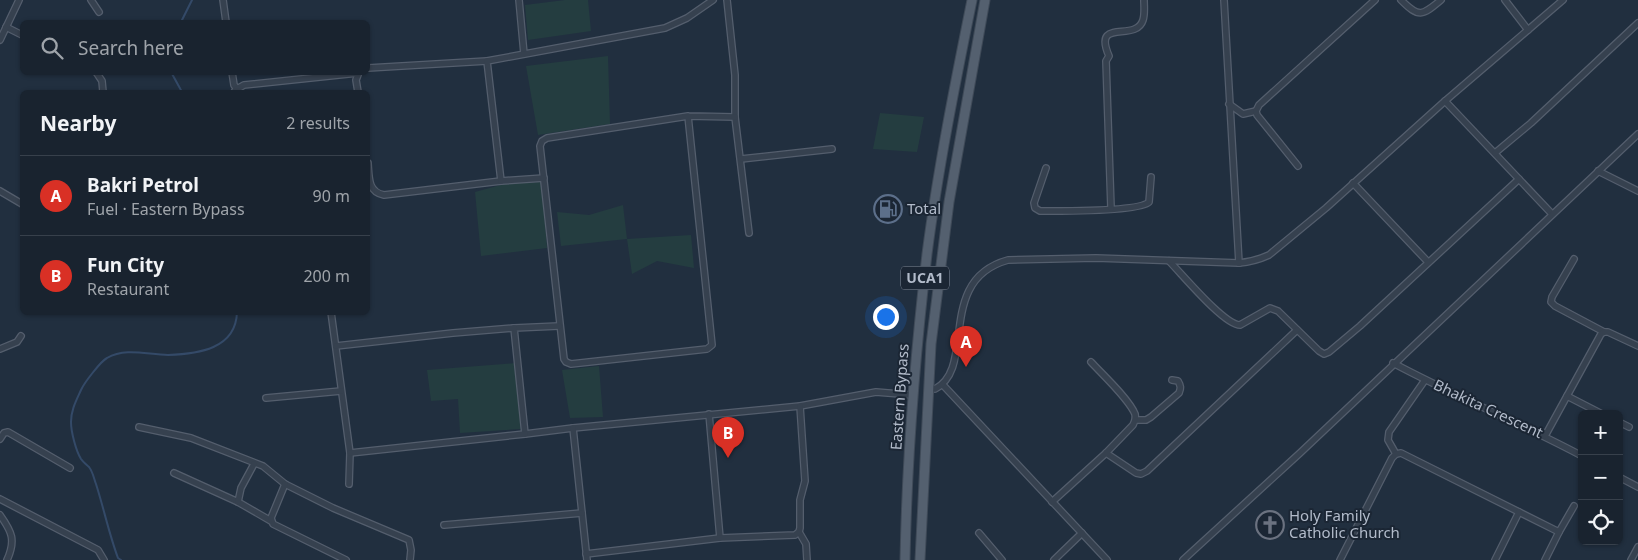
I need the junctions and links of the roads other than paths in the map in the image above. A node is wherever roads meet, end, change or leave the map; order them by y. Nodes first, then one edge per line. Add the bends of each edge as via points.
1 (19, 0) edge
2 (91, 0) edge
3 (223, 0) edge
4 (519, 0) edge
5 (713, 0) edge
6 (727, 0) edge
7 (972, 0) edge
8 (985, 0) edge
9 (1144, 0) edge
10 (1224, 0) edge
11 (1375, 0) edge
12 (1401, 0) edge
13 (1441, 0) edge
14 (1505, 0) edge
15 (1563, 0) edge
16 (98, 12) dead end
17 (226, 20) edge
18 (1638, 23) edge
19 (6, 27) junction
20 (1528, 30) junction
21 (20, 34) edge
22 (0, 40) edge
23 (524, 54) junction
24 (487, 61) junction
25 (370, 68) edge
26 (98, 75) edge
27 (232, 75) edge
28 (339, 75) edge
29 (357, 75) edge
30 (104, 90) edge
31 (236, 90) edge
32 (237, 90) edge
33 (358, 90) edge
34 (1445, 101) junction
35 (1229, 104) junction
36 (1256, 111) junction
37 (688, 116) junction
38 (736, 117) junction
39 (1638, 134) edge
40 (832, 149) dead end
41 (1495, 154) junction
42 (741, 159) junction
43 (1298, 166) dead end
44 (1046, 168) dead end
45 (1598, 171) junction
46 (1151, 177) dead end
47 (544, 178) junction
48 (1519, 179) junction
49 (370, 180) edge
50 (500, 181) junction
51 (1353, 183) junction
52 (0, 191) edge
53 (1638, 191) edge
54 (20, 203) edge
55 (1111, 208) junction
56 (1552, 214) junction
57 (749, 233) dead end
58 (1574, 259) dead end
59 (1169, 261) junction
60 (1428, 262) junction
61 (1239, 263) junction
62 (332, 315) edge
63 (559, 326) junction
64 (514, 328) junction
65 (1297, 330) junction
66 (1604, 332) junction
67 (21, 336) dead end
68 (336, 346) junction
69 (1638, 346) edge
70 (0, 348) edge
71 (1091, 362) dead end
72 (1393, 363) junction
73 (1172, 380) dead end
74 (1426, 380) junction
75 (943, 385) junction
76 (928, 387) junction
77 (342, 391) junction
78 (912, 395) junction
79 (1567, 396) junction
80 (266, 398) dead end
81 (800, 406) junction
82 (1594, 410) edge
83 (708, 414) junction
84 (1136, 420) junction
85 (1623, 424) edge
86 (139, 427) dead end
87 (1629, 427) dead end
88 (573, 428) junction
89 (525, 434) junction
90 (1545, 436) junction
91 (0, 439) edge
92 (350, 453) junction
93 (1106, 453) junction
94 (1396, 454) junction
95 (1580, 455) edge
96 (254, 464) junction
97 (70, 468) dead end
98 (174, 473) dead end
99 (1623, 479) edge
100 (285, 484) junction
101 (349, 484) dead end
102 (1638, 487) edge
103 (0, 499) edge
104 (238, 502) junction
105 (1052, 502) junction
106 (1574, 506) dead end
107 (1519, 512) junction
108 (582, 513) junction
109 (0, 515) edge
110 (271, 522) junction
111 (444, 525) dead end
112 (799, 532) junction
113 (1559, 532) junction
114 (979, 533) dead end
115 (1082, 533) junction
116 (720, 538) junction
117 (1638, 547) edge
118 (586, 557) edge
119 (7, 560) edge
120 (104, 560) edge
121 (346, 560) edge
122 (410, 560) edge
123 (807, 560) edge
124 (905, 560) edge
125 (920, 560) edge
126 (1002, 560) edge
127 (1054, 560) edge
128 (1107, 560) edge
129 (1183, 560) edge
130 (1340, 560) edge
131 (1495, 560) edge
132 (1545, 560) edge
133 (1631, 560) edge

1 - 19 street
2 - 16 street
3 - 17 street
4 - 23 street
5 - 23 street via 665,28
6 - 38 street
7 - 78 main road, Eastern Bypass / UCA1 via 929,241
8 - 76 main road, Eastern Bypass / UCA1 via 949,202
9 - 55 street via 1140,25 1110,33 1104,44 1109,56 1106,61
10 - 35 street
11 - 36 street
12 - 13 street via 1420,14
14 - 20 street
15 - 20 street
18 - 41 street
19 - 21 street
19 - 22 street
20 - 34 street
23 - 24 street
24 - 25 street
24 - 50 street
26 - 30 street
27 - 31 street
28 - 32 street via 244,85
29 - 33 street
34 - 41 street
34 - 51 street
35 - 36 street via 1243,114
35 - 61 street
36 - 43 street
37 - 38 street
37 - 47 street via 547,138 540,146
37 - 63 street via 712,345 571,364 564,359
38 - 42 street
39 - 45 street
40 - 42 street
41 - 48 street
42 - 57 street
44 - 55 street via 1034,204 1040,211 1097,212
45 - 53 street
45 - 56 street
46 - 55 street via 1149,202
47 - 50 street
47 - 63 street
48 - 56 street
48 - 60 street
49 - 50 street via 371,188 384,195
51 - 60 street
51 - 61 street via 1269,255
52 - 54 street
56 - 72 street
58 - 66 street via 1551,302
59 - 61 street
59 - 65 street via 1230,322 1240,325 1270,308 1278,311
59 - 75 street via 1096,258 1008,260 995,264 969,290 953,364
60 - 65 street via 1329,352 1319,351
62 - 68 street
63 - 64 street
64 - 68 street
64 - 89 street
65 - 93 street via 1147,471 1136,473
66 - 69 street
66 - 79 street
67 - 70 street via 17,342
68 - 77 street
71 - 84 street via 1130,406
72 - 74 street, Bhakita Crescent
72 - 129 street
73 - 84 street via 1180,384 1179,392 1151,417
74 - 90 street, Bhakita Crescent
74 - 94 street via 1389,432 1388,440
75 - 76 street via 935,389
75 - 105 street
76 - 125 main road, Eastern Bypass / UCA1
77 - 80 street
77 - 92 street
78 - 81 street via 876,392
78 - 124 main road, Eastern Bypass / UCA1
79 - 82 street
79 - 90 street
81 - 83 street
81 - 112 street via 804,481
83 - 88 street
83 - 116 street
84 - 93 street
85 - 87 street
86 - 96 street via 191,438
88 - 89 street
88 - 108 street
89 - 92 street
90 - 95 street, Bhakita Crescent
91 - 97 street via 4,432 8,432
92 - 101 street
93 - 105 street
94 - 107 street via 1402,453
94 - 130 street
96 - 100 street via 264,466
96 - 104 street via 241,488
98 - 104 street
99 - 102 street
100 - 110 street
100 - 122 street via 409,540
103 - 120 street via 98,550
104 - 110 street
105 - 115 street
106 - 113 street
107 - 113 street
107 - 131 street
108 - 111 street
108 - 118 street
109 - 119 street via 12,538
110 - 121 street
112 - 116 street
112 - 123 street via 806,544
113 - 132 street
114 - 126 street
115 - 127 street
115 - 128 street
116 - 118 street
117 - 133 street

